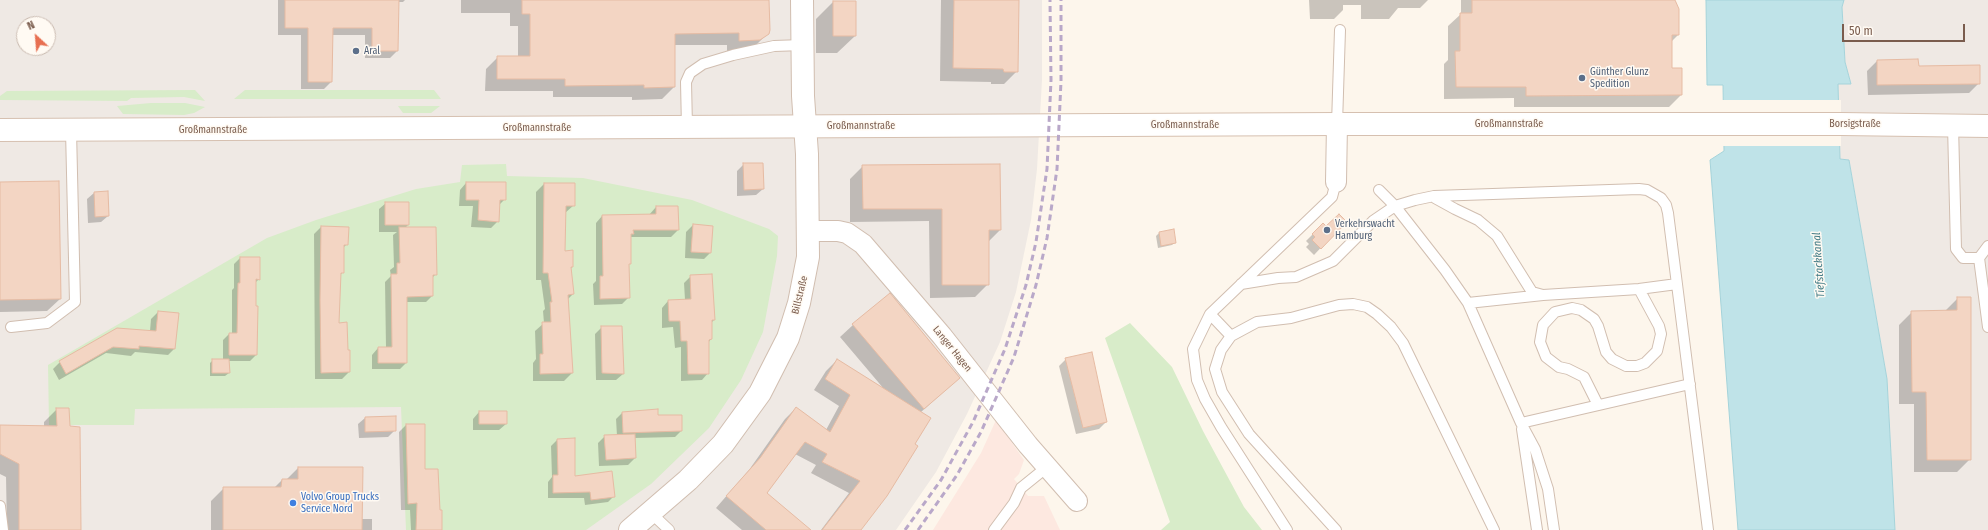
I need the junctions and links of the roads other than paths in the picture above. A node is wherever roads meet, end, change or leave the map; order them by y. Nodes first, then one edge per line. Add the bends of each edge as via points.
1 (802, 0) edge
2 (1340, 30) dead end
3 (803, 46) junction
4 (1337, 124) junction
5 (1722, 124) joint
6 (1953, 125) junction
7 (805, 126) junction
8 (1988, 126) edge
9 (687, 127) junction
10 (0, 130) edge
11 (71, 130) junction
12 (1336, 182) joint
13 (1379, 190) dead end
14 (1434, 196) junction
15 (1395, 206) junction
16 (807, 231) junction
17 (1988, 246) edge
18 (1979, 258) junction
19 (1241, 284) junction
20 (1677, 284) junction
21 (1639, 289) junction
22 (1543, 295) junction
23 (1468, 303) junction
24 (1210, 314) junction
25 (11, 326) dead end
26 (1988, 327) edge
27 (1231, 336) junction
28 (1690, 384) junction
29 (1598, 405) junction
30 (1521, 423) junction
31 (1047, 467) junction
32 (1077, 501) dead end
33 (0, 506) edge
34 (651, 513) junction
35 (3, 530) edge
36 (630, 530) edge
37 (669, 530) edge
38 (994, 530) edge
39 (1287, 530) edge
40 (1336, 530) edge
41 (1494, 530) edge
42 (1537, 530) edge
43 (1554, 530) edge
44 (1708, 530) edge

1 - 3 main road, Billstraße
2 - 4 lane
3 - 7 main road, Billstraße
3 - 9 lane via 774,46 733,55 703,64 690,73 686,82
4 - 5 main road, Großmannstraße
4 - 7 main road, Großmannstraße
4 - 12 street
5 - 6 main road, Borsigstraße
6 - 8 main road, Borsigstraße
6 - 18 lane via 1956,249 1963,258
7 - 9 main road, Großmannstraße
7 - 16 main road, Billstraße
9 - 11 main road, Großmannstraße
10 - 11 main road, Großmannstraße
11 - 25 lane via 75,302 47,323
12 - 19 lane via 1332,197
13 - 15 lane
14 - 15 lane
14 - 20 lane via 1647,190 1658,195 1666,205
14 - 22 lane via 1478,220 1498,236 1532,292
15 - 19 lane via 1373,221 1333,261 1296,277
15 - 23 lane
16 - 31 street, Langer Hagen via 847,233 863,244 942,336
16 - 34 main road, Billstraße via 808,258 799,303 788,338 773,370 760,393 723,444
17 - 18 lane
18 - 26 lane
19 - 24 lane
20 - 21 lane
20 - 28 lane
21 - 22 lane
21 - 29 lane via 1661,334 1657,351 1645,363 1626,366 1612,359 1606,352 1594,319 1581,310 1572,308 1555,312 1543,325 1540,342 1546,357 1551,363 1584,377
22 - 23 lane
23 - 30 lane
24 - 27 lane
24 - 39 lane via 1193,349 1197,380 1220,426
27 - 40 lane via 1221,350 1215,369 1222,392 1249,434
27 - 41 lane via 1257,322 1291,318 1339,305 1367,307 1377,314 1403,343
28 - 29 lane
28 - 44 lane
29 - 30 lane
30 - 42 lane
30 - 43 lane via 1536,450 1548,489
31 - 32 street, Langer Hagen
31 - 38 lane via 1021,488 1014,503
33 - 35 lane
34 - 36 main road, Billstraße
34 - 37 lane

